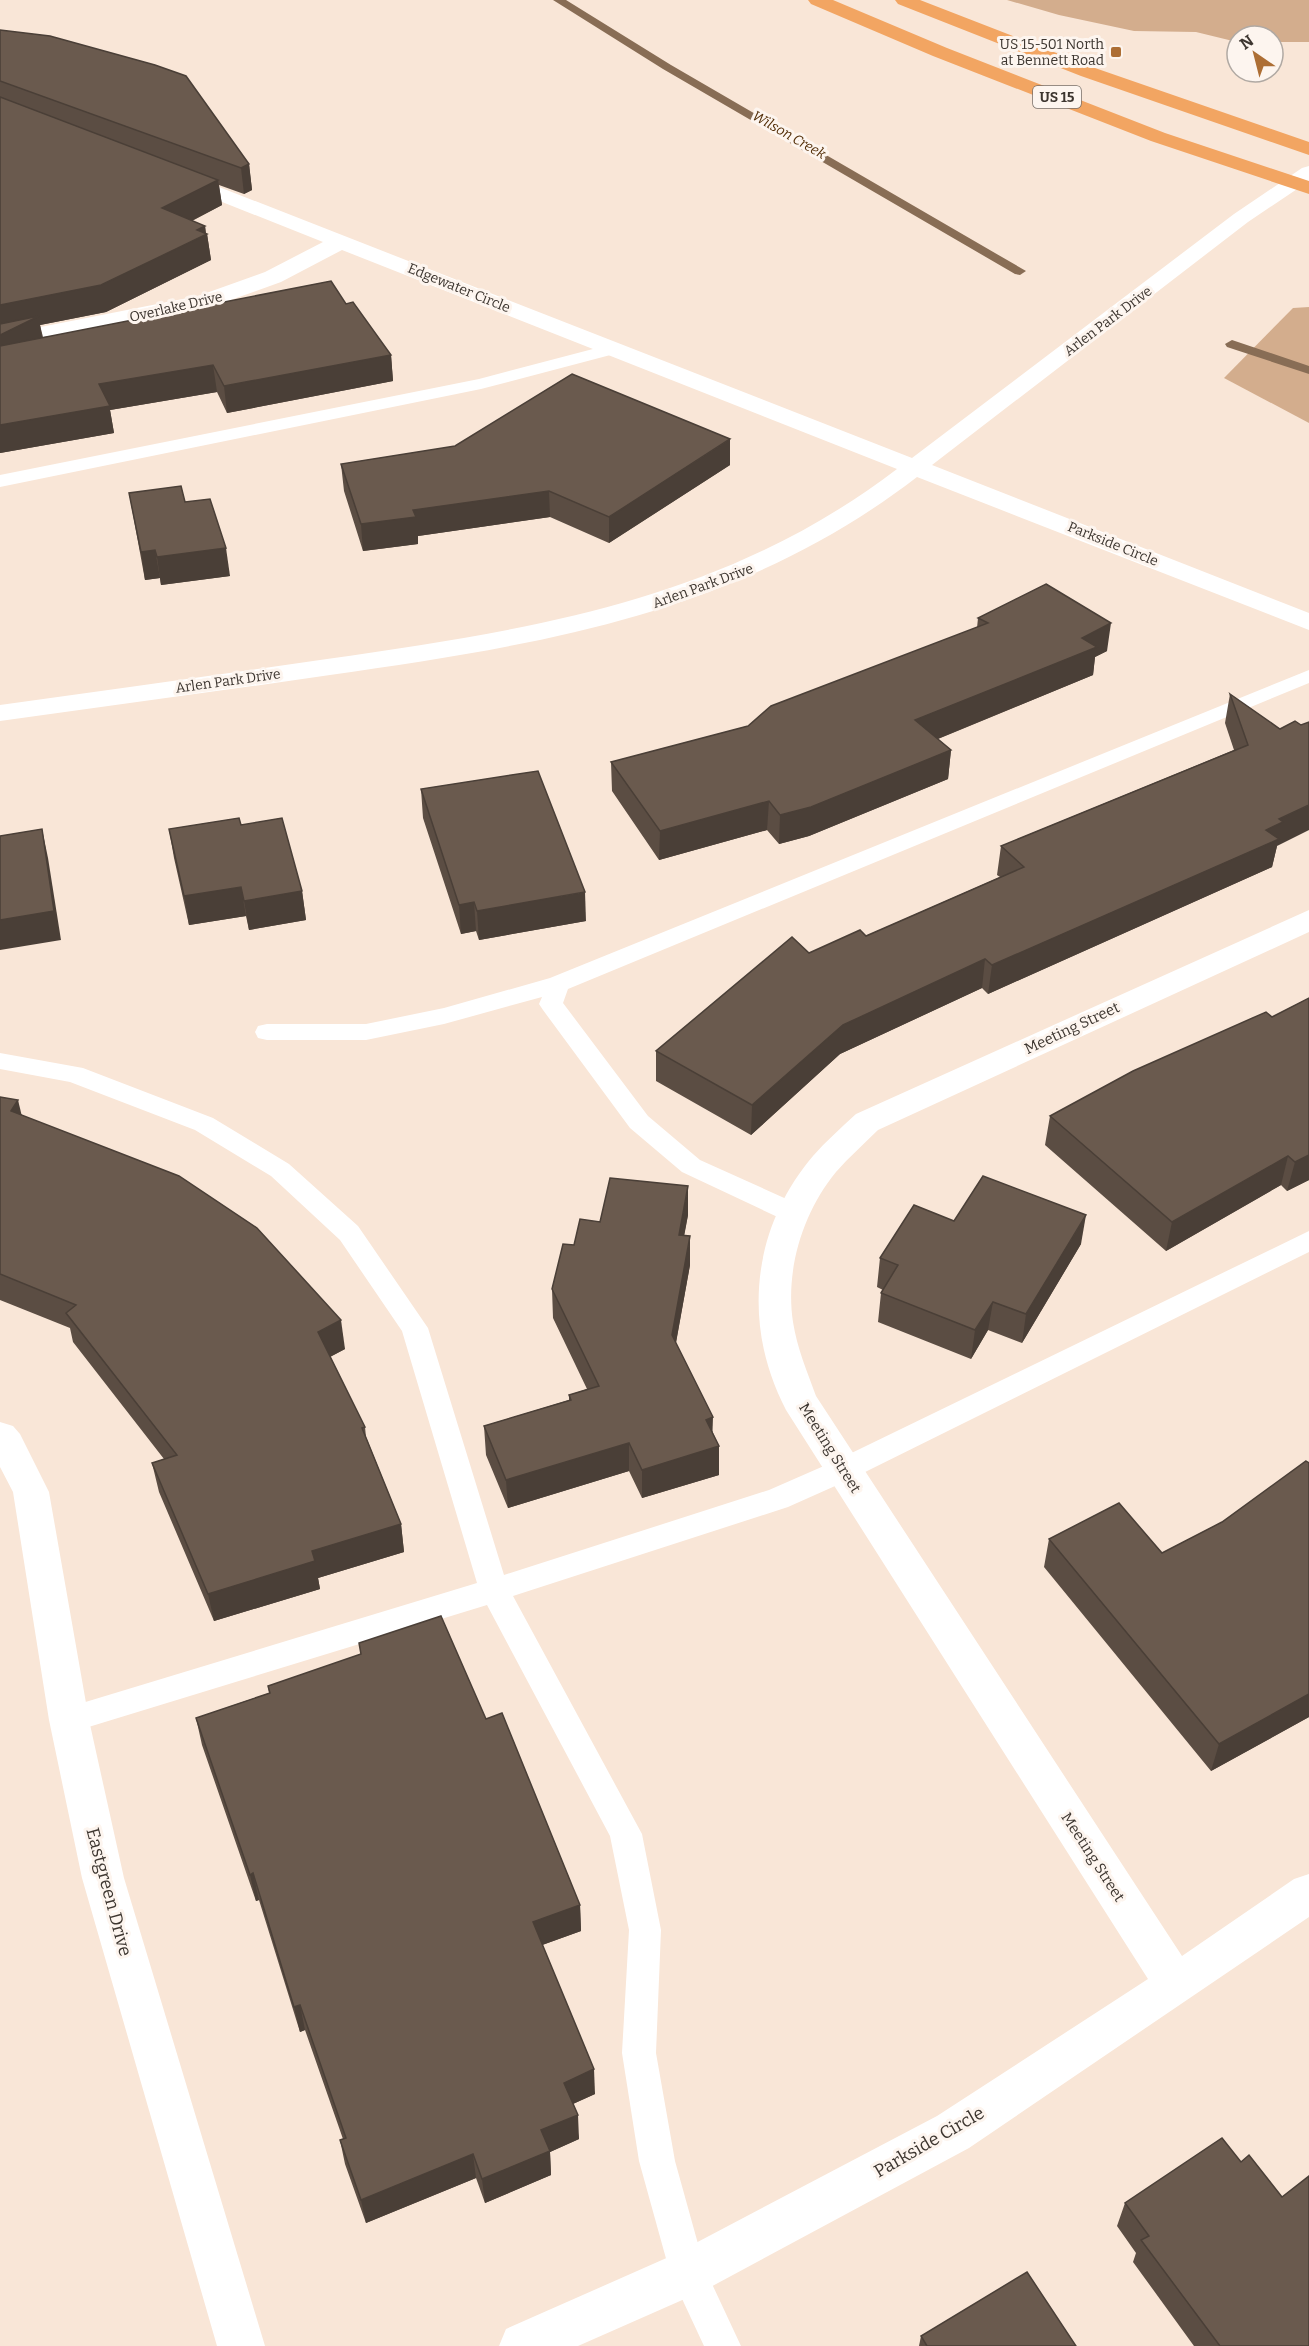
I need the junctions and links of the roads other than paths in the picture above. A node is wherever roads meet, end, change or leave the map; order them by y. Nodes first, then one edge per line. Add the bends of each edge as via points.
1 (817, 0) edge
2 (904, 0) edge
3 (1309, 149) edge
4 (164, 173) edge
5 (1303, 181) edge
6 (342, 241) junction
7 (0, 342) edge
8 (612, 349) junction
9 (917, 466) junction
10 (0, 481) edge
11 (1309, 622) edge
12 (1309, 676) edge
13 (0, 713) edge
14 (1309, 920) edge
15 (558, 984) junction
16 (267, 1032) dead end
17 (0, 1061) edge
18 (794, 1213) junction
19 (1309, 1241) edge
20 (0, 1436) edge
21 (843, 1470) junction
22 (494, 1590) junction
23 (69, 1720) junction
24 (1309, 1893) edge
25 (1176, 1985) junction
26 (688, 2272) junction
27 (241, 2346) edge
28 (523, 2346) edge
29 (723, 2346) edge

1 - 5 highway, US 15 via 1158,137
2 - 3 highway, US 15 via 984,34
4 - 6 street, Edgewater Circle
5 - 9 street, Arlen Park Drive via 1241,218
6 - 7 street, Overlake Drive via 273,277 203,302
6 - 8 street, Edgewater Circle
8 - 9 street, Edgewater Circle
8 - 10 lane via 482,384
9 - 11 street, Parkside Circle
9 - 13 street, Arlen Park Drive via 833,526 796,547 726,579 657,604 563,629 463,648
12 - 15 lane
14 - 18 street, Meeting Street via 867,1122 820,1170
15 - 16 lane via 444,1016 366,1032
15 - 18 lane via 551,1004 639,1122 691,1166
17 - 22 lane via 74,1074 204,1124 280,1170 349,1233 415,1328
18 - 21 street, Meeting Street via 776,1258 774,1297 779,1342 799,1400
19 - 21 lane
20 - 23 street, Eastgreen Drive via 31,1492
21 - 22 lane via 778,1499
21 - 25 street, Meeting Street
22 - 23 lane
22 - 26 lane via 626,1834 645,1930 639,2053 657,2161
23 - 27 street, Eastgreen Drive via 103,1878
24 - 25 street, Parkside Circle
25 - 26 street, Parkside Circle via 953,2132
26 - 28 street, Parkside Circle
26 - 29 lane

